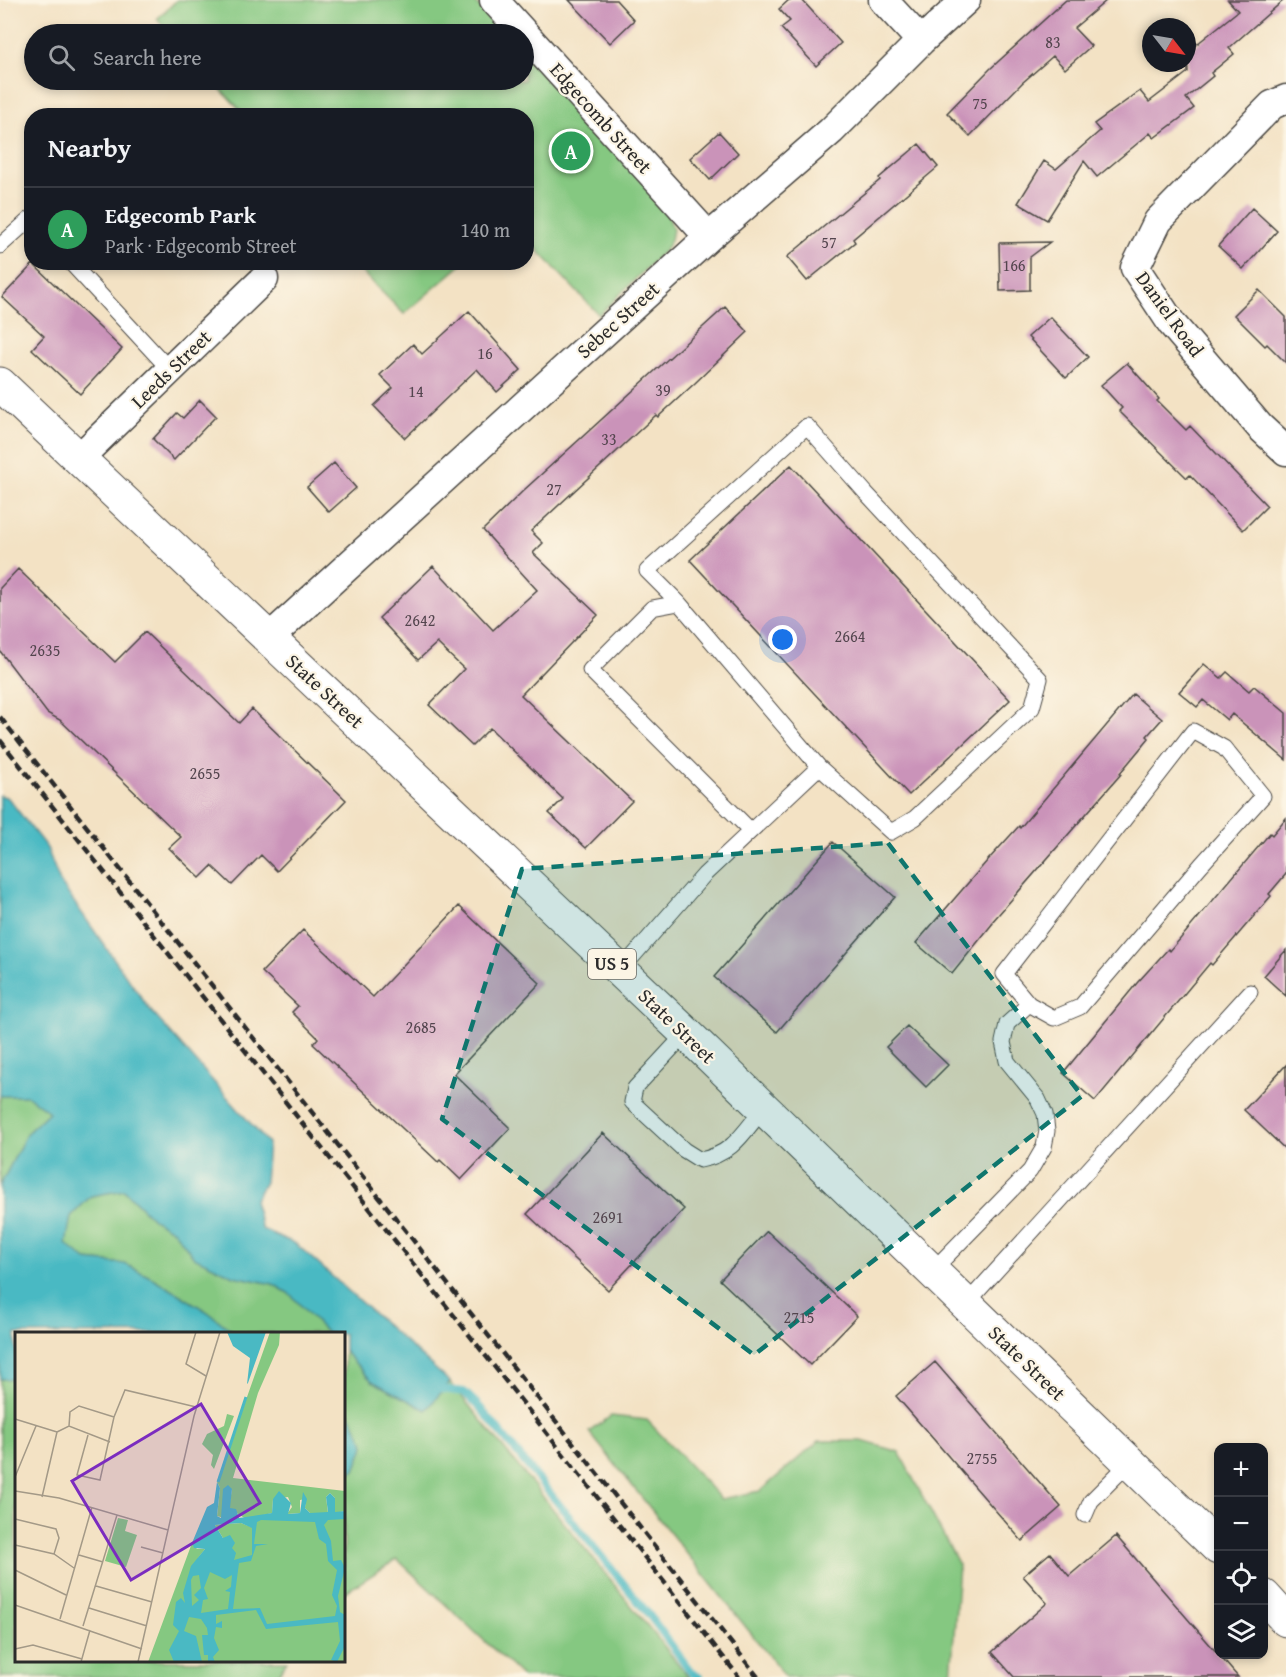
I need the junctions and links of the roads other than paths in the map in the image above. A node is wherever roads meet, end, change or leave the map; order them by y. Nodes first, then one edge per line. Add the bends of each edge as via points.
1 (494, 0) edge
2 (883, 0) edge
3 (966, 0) edge
4 (516, 24) edge
5 (921, 41) junction
6 (534, 44) edge
7 (1286, 99) edge
8 (24, 224) edge
9 (708, 237) junction
10 (0, 246) edge
11 (77, 270) edge
12 (264, 279) dead end
13 (170, 369) junction
14 (0, 384) edge
15 (1286, 451) edge
16 (78, 459) junction
17 (679, 603) junction
18 (269, 638) junction
19 (819, 767) junction
20 (751, 831) junction
21 (620, 972) junction
22 (1250, 992) dead end
23 (1029, 1004) junction
24 (686, 1033) junction
25 (763, 1109) junction
26 (932, 1271) junction
27 (966, 1304) junction
28 (1130, 1462) junction
29 (1085, 1515) dead end
30 (1214, 1544) edge

1 - 4 street, Edgecomb Street
2 - 5 street
3 - 5 street, Sebec Street
5 - 9 street, Sebec Street via 831,131
6 - 9 street, Edgecomb Street
7 - 15 street, Daniel Road via 1272,105 1158,221 1135,268 1172,324 1260,427
8 - 10 lane
9 - 18 street, Sebec Street
11 - 13 lane
12 - 13 street, Leeds Street
13 - 16 street, Leeds Street
14 - 16 main road, State Street / US 5
16 - 18 main road, State Street / US 5
17 - 19 lane
17 - 19 lane via 647,571 807,426 1040,679 1032,708 915,818 891,832
17 - 20 lane via 652,608 590,670
18 - 21 main road, State Street / US 5
19 - 20 lane
20 - 21 lane via 704,875
21 - 24 main road, State Street / US 5
22 - 27 lane
23 - 23 lane via 1004,974 1193,731 1224,748 1263,796 1080,1007 1054,1018
23 - 26 lane via 1007,1024 1003,1042 1007,1061 1038,1099 1045,1114 1044,1147 1030,1171
24 - 25 main road, State Street / US 5
24 - 25 lane via 635,1088 632,1102 700,1160 729,1150
25 - 26 main road, State Street / US 5
26 - 27 main road, State Street / US 5
27 - 28 main road, State Street / US 5
28 - 29 lane via 1092,1501
28 - 30 main road, State Street / US 5

